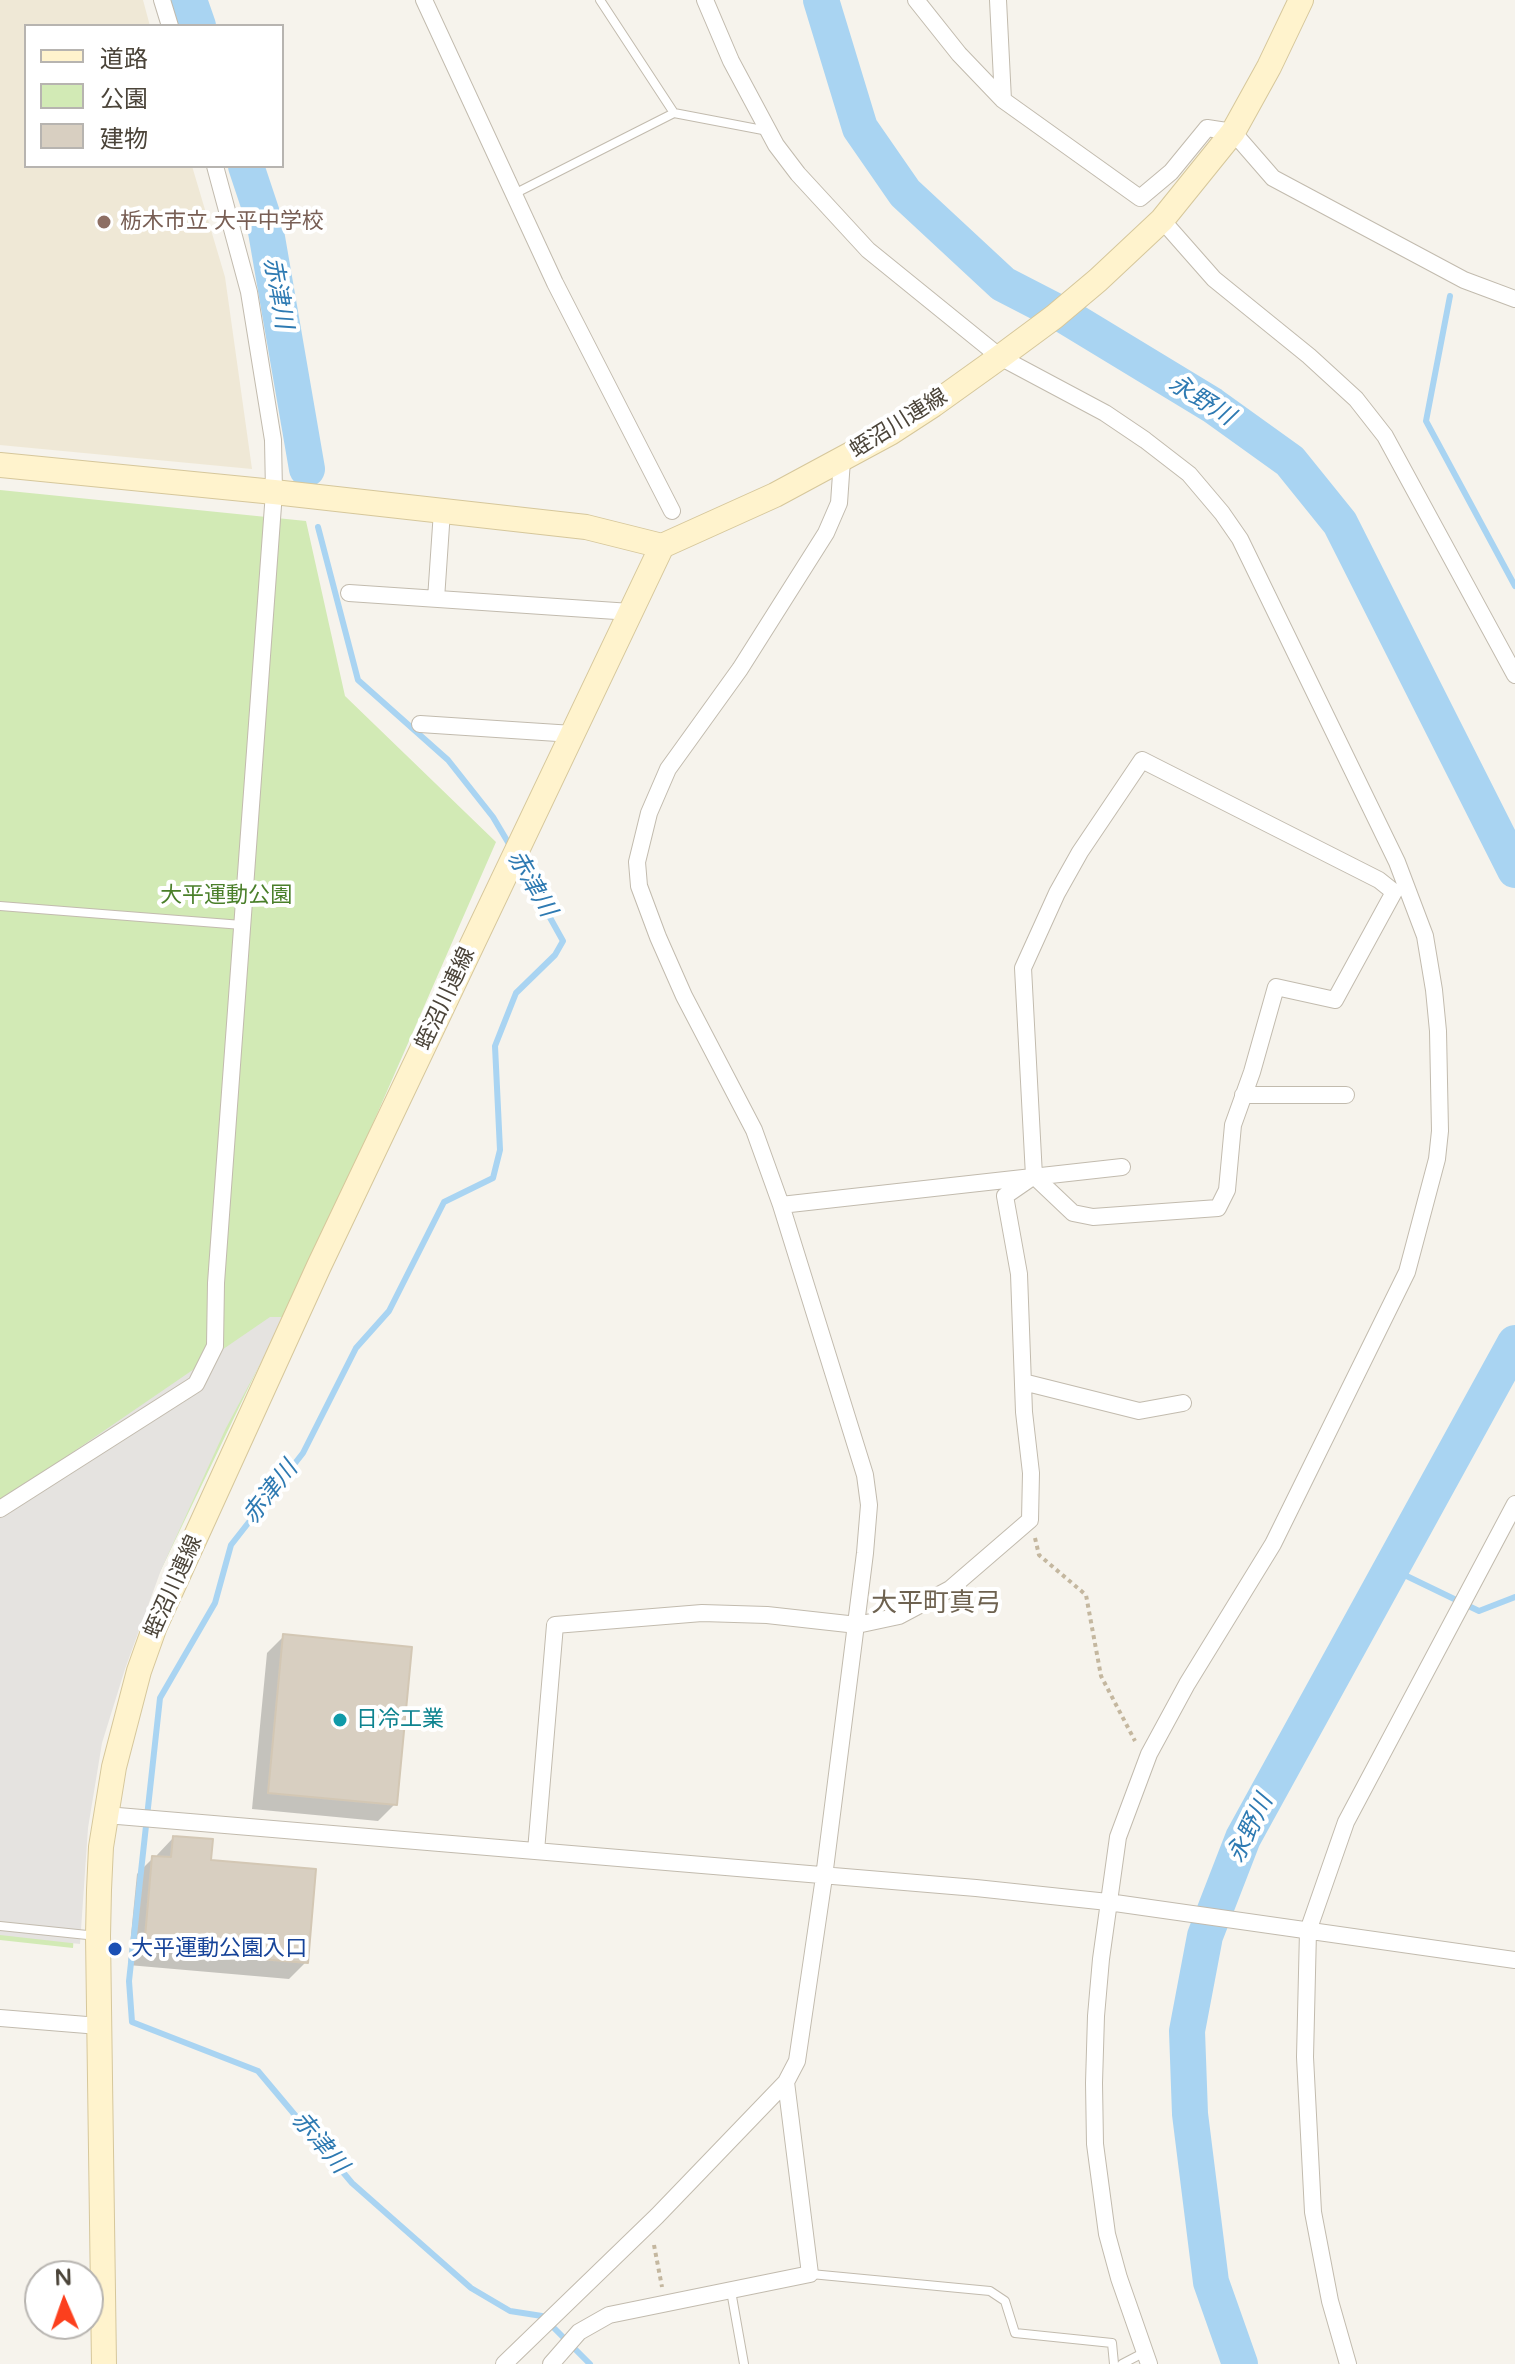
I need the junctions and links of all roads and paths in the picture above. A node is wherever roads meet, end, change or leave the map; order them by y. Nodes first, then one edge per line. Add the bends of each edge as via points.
1 (162, 0) edge
2 (424, 0) edge
3 (600, 0) edge
4 (705, 0) edge
5 (916, 0) edge
6 (998, 0) edge
7 (1301, 0) edge
8 (169, 24) edge
9 (1003, 100) junction
10 (674, 113) junction
11 (769, 131) junction
12 (1233, 132) junction
13 (216, 168) edge
14 (513, 194) junction
15 (1157, 225) junction
16 (1515, 299) edge
17 (1005, 353) junction
18 (842, 460) junction
19 (0, 465) edge
20 (274, 492) junction
21 (442, 511) junction
22 (672, 511) dead end
23 (662, 546) junction
24 (349, 593) dead end
25 (436, 599) junction
26 (631, 612) junction
27 (1515, 675) edge
28 (420, 724) dead end
29 (573, 734) junction
30 (0, 906) edge
31 (243, 925) junction
32 (1243, 1095) junction
33 (1346, 1095) dead end
34 (1122, 1167) dead end
35 (1034, 1176) junction
36 (781, 1205) junction
37 (1023, 1382) junction
38 (1183, 1403) dead end
39 (1515, 1504) edge
40 (0, 1509) edge
41 (1030, 1520) junction
42 (857, 1625) junction
43 (1146, 1761) junction
44 (106, 1815) junction
45 (536, 1851) junction
46 (824, 1877) junction
47 (1108, 1902) junction
48 (0, 1926) edge
49 (1308, 1931) junction
50 (98, 1936) junction
51 (1515, 1960) edge
52 (0, 2018) edge
53 (99, 2026) junction
54 (786, 2082) junction
55 (650, 2222) junction
56 (810, 2274) junction
57 (731, 2290) junction
58 (665, 2304) junction
59 (1147, 2358) edge
60 (104, 2364) edge
61 (504, 2364) edge
62 (551, 2364) edge
63 (744, 2364) edge
64 (1114, 2364) edge
65 (1122, 2364) edge
66 (1348, 2364) edge

1 - 8 street
2 - 14 street
3 - 10 lane
4 - 11 street
5 - 9 street
6 - 9 street
7 - 12 main road, 蛭沼川連線
9 - 12 street via 1140,198 1171,172 1207,128
10 - 11 lane
10 - 14 lane
11 - 17 street via 798,174 868,250
12 - 15 main road, 蛭沼川連線
12 - 16 street via 1273,178 1464,280
13 - 20 street via 249,292 273,440
14 - 22 street
15 - 17 main road, 蛭沼川連線 via 1098,280
15 - 27 street via 1356,399 1385,436
17 - 18 main road, 蛭沼川連線
17 - 43 street via 1105,413 1189,474 1240,539 1397,862 1425,936 1434,990 1440,1131 1407,1272 1273,1544
18 - 23 main road, 蛭沼川連線
18 - 36 street via 839,503 826,533 740,669 668,769 649,813 637,862 639,886 658,937 754,1130
19 - 20 main road
20 - 21 main road
20 - 31 street
21 - 23 main road via 586,527
21 - 25 street
23 - 26 main road
24 - 25 street
25 - 26 street
26 - 29 main road
28 - 29 street
29 - 44 main road, 蛭沼川連線 via 319,1266 155,1626 127,1712
30 - 31 lane
31 - 40 street via 215,1346 196,1384
32 - 33 street
32 - 35 street via 1233,1125 1227,1190 1218,1208 1093,1217 1073,1213
32 - 35 street via 1276,987 1335,1000 1394,892 1142,760 1080,852 1023,968
34 - 35 street
35 - 36 street
35 - 37 street via 1005,1196 1019,1274
36 - 42 street via 865,1475 869,1505
37 - 38 street via 1139,1411
37 - 41 street
39 - 49 street via 1346,1822
41 - 42 street via 950,1589 899,1616
41 - 43 path via 1039,1555 1086,1595 1101,1676
42 - 45 street via 702,1613 555,1625
42 - 46 street
43 - 47 street via 1118,1837
44 - 45 street
44 - 50 main road, 蛭沼川連線
45 - 46 street
46 - 47 street
46 - 54 street via 797,2061
47 - 49 street
47 - 59 street via 1096,2016 1095,2144 1107,2234
48 - 50 lane
49 - 51 street
49 - 66 street via 1305,2057 1313,2212
50 - 53 main road, 蛭沼川連線
52 - 53 street
53 - 60 main road, 蛭沼川連線
54 - 55 street
54 - 56 street
55 - 58 path
55 - 61 street
56 - 57 street
56 - 64 lane via 990,2291 1005,2301 1015,2333 1112,2343
57 - 58 street
57 - 63 lane
58 - 62 street via 609,2315 579,2332
59 - 65 lane

